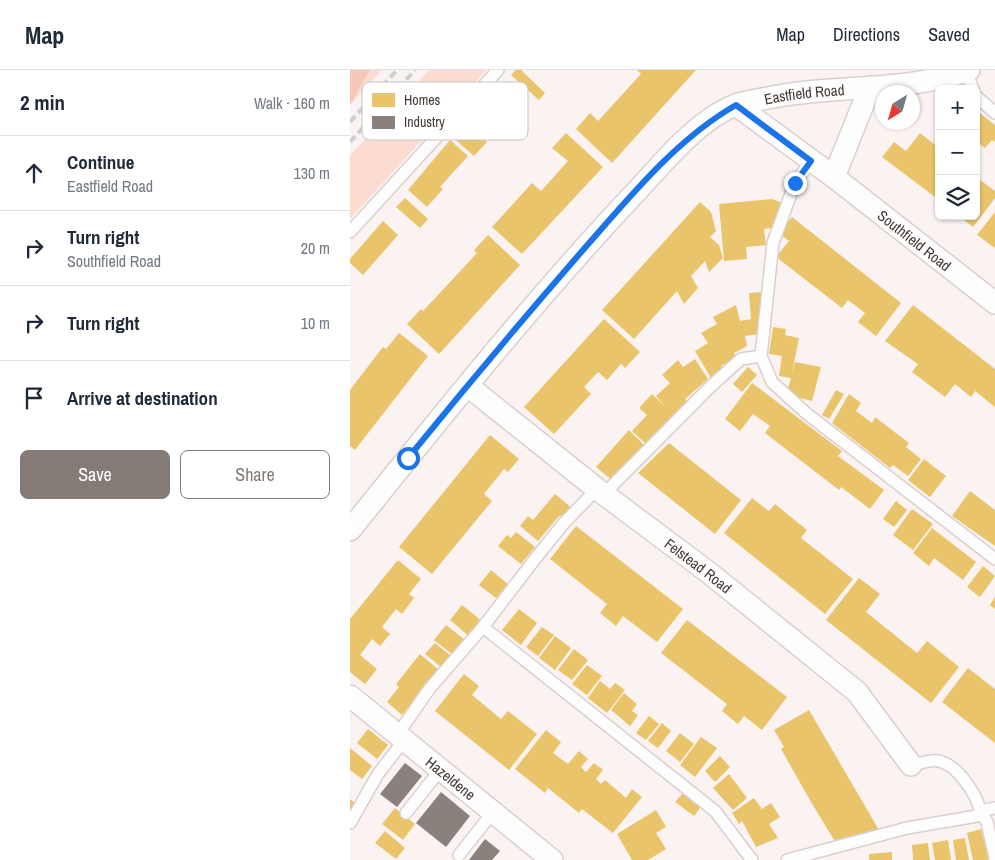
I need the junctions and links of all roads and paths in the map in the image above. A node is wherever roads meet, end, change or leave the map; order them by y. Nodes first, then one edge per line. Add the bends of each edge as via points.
1 (498, 70) edge
2 (969, 77) edge
3 (487, 82) edge
4 (870, 87) junction
5 (980, 99) edge
6 (736, 105) junction
7 (995, 112) edge
8 (434, 140) edge
9 (811, 161) junction
10 (834, 177) junction
11 (350, 232) edge
12 (995, 303) edge
13 (761, 356) junction
14 (468, 386) junction
15 (600, 491) junction
16 (350, 530) edge
17 (995, 559) edge
18 (483, 627) junction
19 (350, 696) edge
20 (401, 736) junction
21 (912, 765) joint
22 (442, 769) junction
23 (995, 808) edge
24 (980, 811) junction
25 (493, 812) junction
26 (406, 813) dead end
27 (350, 823) edge
28 (459, 855) dead end
29 (995, 858) edge
30 (552, 860) edge
31 (752, 860) edge
32 (787, 860) edge

1 - 3 lane
2 - 4 street, Eastfield Road
4 - 6 street, Eastfield Road via 801,91
4 - 10 street
5 - 7 lane
6 - 9 street, Southfield Road
6 - 14 street, Eastfield Road via 708,121 672,154 597,234
8 - 11 lane
9 - 10 street, Southfield Road
9 - 13 lane via 795,183 773,243
10 - 12 street, Southfield Road
13 - 15 lane via 741,359
13 - 17 lane via 772,382 806,413
14 - 15 street, Felstead Road
14 - 16 street, Eastfield Road
15 - 18 lane via 564,523
15 - 21 street, Felstead Road via 708,572 857,692
18 - 20 lane via 430,688
18 - 31 lane via 715,811
19 - 20 street, Hazeldene
20 - 22 street, Hazeldene
20 - 27 lane
21 - 24 lane via 938,760 952,767 978,801
22 - 25 street, Hazeldene
22 - 26 lane
23 - 24 lane
24 - 29 lane via 987,822
24 - 32 lane via 977,816 907,828
25 - 28 lane
25 - 30 street, Hazeldene

